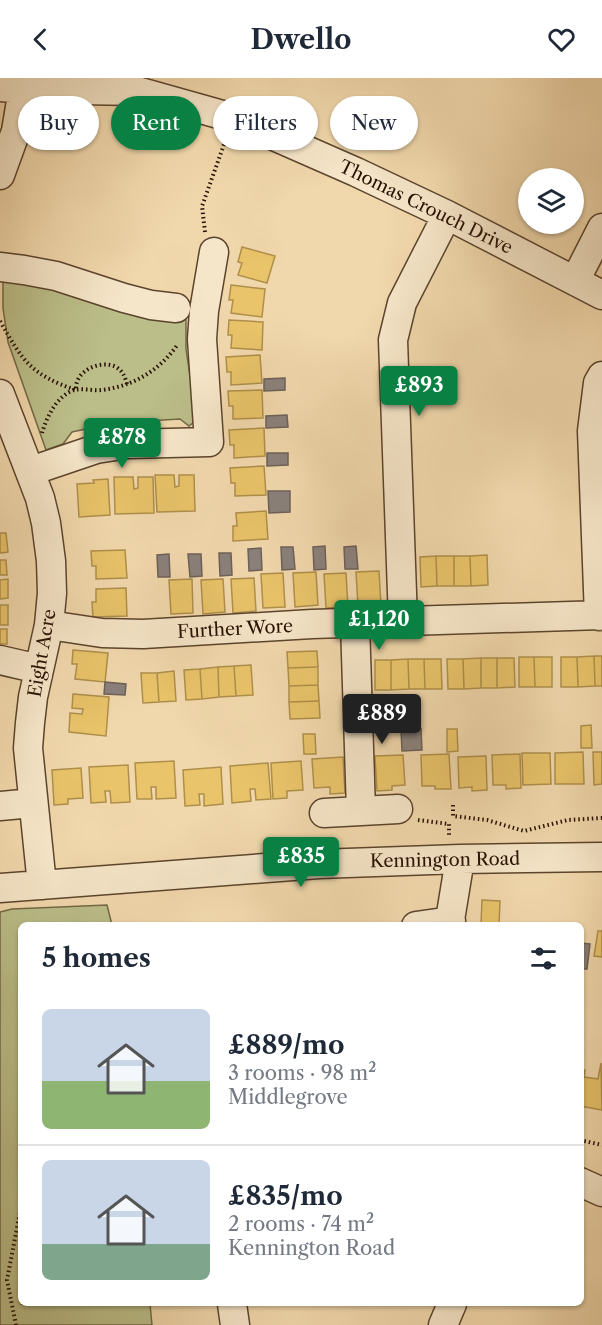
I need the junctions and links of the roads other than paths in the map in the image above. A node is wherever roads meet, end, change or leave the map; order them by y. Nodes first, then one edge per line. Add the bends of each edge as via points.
1 (11, 88) edge
2 (0, 175) edge
3 (447, 215) junction
4 (602, 228) edge
5 (209, 245) road end
6 (0, 267) edge
7 (575, 281) junction
8 (602, 295) edge
9 (176, 308) dead end
10 (602, 376) edge
11 (0, 394) edge
12 (31, 471) junction
13 (601, 615) edge
14 (404, 621) junction
15 (355, 623) junction
16 (49, 625) junction
17 (0, 660) edge
18 (39, 669) junction
19 (33, 803) junction
20 (0, 807) edge
21 (398, 809) road end
22 (361, 811) junction
23 (324, 813) dead end
24 (454, 848) junction
25 (602, 858) edge
26 (42, 885) junction
27 (0, 888) edge
28 (450, 922) edge
29 (584, 1184) edge
30 (602, 1192) edge
31 (232, 1306) edge
32 (451, 1306) edge
33 (235, 1325) edge
34 (443, 1325) edge

1 - 2 street via 16,131
1 - 3 street, Thomas Crouch Drive via 137,91 233,118
3 - 7 street, Thomas Crouch Drive
3 - 14 street via 402,303 393,340
4 - 7 street
5 - 12 street via 202,339 209,442 128,444 96,449
6 - 9 street via 56,276 124,298
7 - 8 street, Thomas Crouch Drive
10 - 13 street via 592,431
11 - 12 street, Eight Acre
12 - 16 street, Eight Acre via 46,523 51,561
13 - 14 street, Further Wore
14 - 15 street, Further Wore
15 - 16 street, Further Wore via 143,634
15 - 22 street
16 - 18 street, Eight Acre
17 - 18 street
18 - 19 street, Eight Acre via 28,748
19 - 20 street
19 - 26 street, Eight Acre
21 - 22 street
22 - 23 street
24 - 25 street, Kennington Road
24 - 26 street, Kennington Road via 319,864
24 - 28 street
26 - 27 street, Kennington Road
29 - 30 street
31 - 33 street
32 - 34 street

